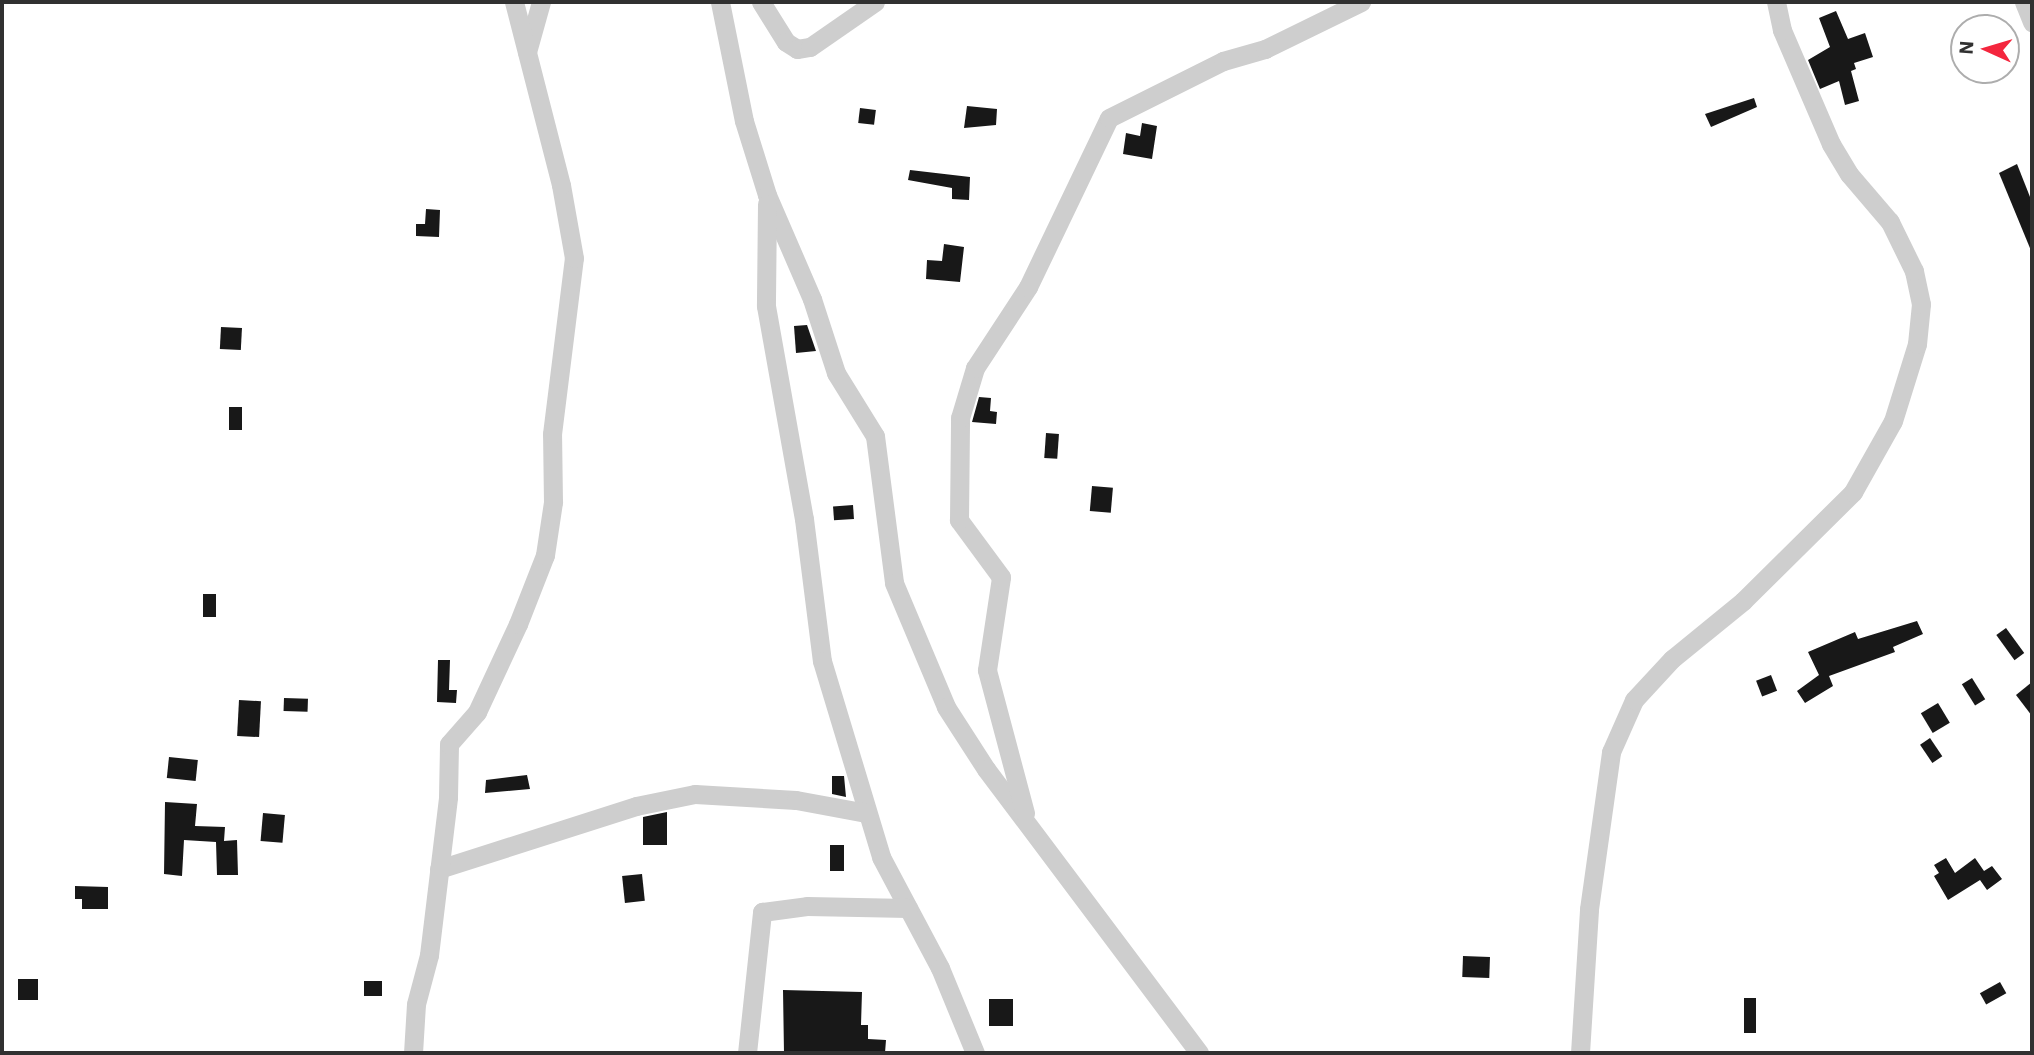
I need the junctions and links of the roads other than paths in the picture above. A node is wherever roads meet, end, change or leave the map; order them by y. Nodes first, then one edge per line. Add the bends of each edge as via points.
1 (514, 2) edge
2 (541, 2) edge
3 (720, 2) edge
4 (761, 2) edge
5 (875, 2) edge
6 (1361, 2) edge
7 (1776, 2) edge
8 (2024, 2) edge
9 (2032, 22) edge
10 (527, 53) junction
11 (767, 195) junction
12 (866, 813) junction
13 (1027, 824) junction
14 (439, 869) junction
15 (908, 908) junction
16 (413, 1053) edge
17 (747, 1053) edge
18 (975, 1053) edge
19 (1199, 1053) edge
20 (1580, 1053) edge

1 - 10 street
2 - 10 street
3 - 11 street via 738,94
4 - 5 street via 786,42 797,49 810,47
6 - 13 street via 1265,49 1223,61 1109,118 1028,287 975,368 960,418 959,520 1001,577 987,670
7 - 20 street via 1782,30 1831,144 1849,174 1890,222 1914,271 1921,304 1917,344 1893,421 1853,492 1743,601 1672,659 1634,700 1611,752 1589,909
8 - 9 street
10 - 14 street via 561,185 574,258 552,435 553,502 545,555 519,624 477,712 449,744
11 - 12 street via 765,306 770,338 790,429 822,661
11 - 13 street via 812,299 836,373 875,436 894,583 946,707
12 - 14 street via 796,800 695,794 636,806
12 - 15 street via 881,857
13 - 19 street
14 - 16 street via 429,955 416,1004
15 - 17 street via 807,906 762,912
15 - 18 street via 940,968

